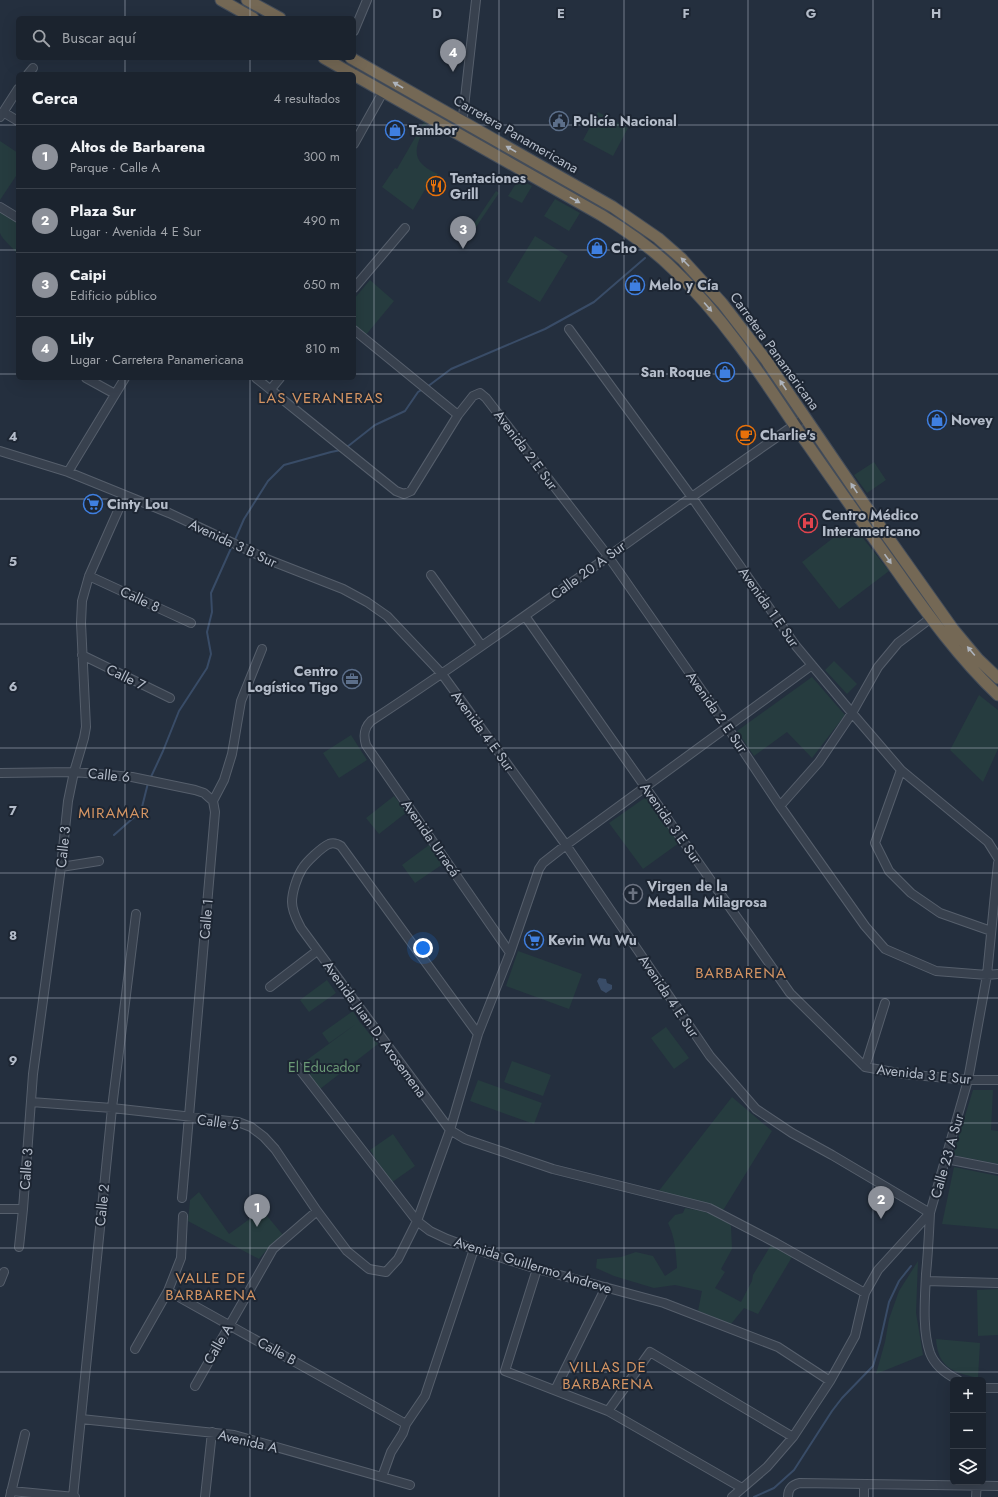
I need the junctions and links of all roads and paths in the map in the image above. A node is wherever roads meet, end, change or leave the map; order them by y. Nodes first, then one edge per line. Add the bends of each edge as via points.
1 (221, 0) edge
2 (248, 0) edge
3 (367, 0) edge
4 (476, 0) edge
5 (250, 16) edge
6 (276, 16) edge
7 (356, 26) edge
8 (328, 60) edge
9 (345, 60) edge
10 (355, 60) edge
11 (349, 72) edge
12 (356, 76) edge
13 (16, 92) edge
14 (384, 92) junction
15 (404, 103) junction
16 (2, 114) edge
17 (16, 120) edge
18 (461, 120) junction
19 (356, 141) edge
20 (0, 207) edge
21 (16, 217) edge
22 (405, 228) dead end
23 (356, 286) edge
24 (569, 329) dead end
25 (356, 332) edge
26 (90, 380) edge
27 (124, 380) edge
28 (259, 380) edge
29 (278, 380) edge
30 (271, 389) junction
31 (115, 394) junction
32 (458, 415) junction
33 (806, 417) junction
34 (794, 425) junction
35 (0, 451) edge
36 (68, 472) junction
37 (125, 495) junction
38 (691, 496) junction
39 (608, 556) junction
40 (431, 575) dead end
41 (89, 576) junction
42 (525, 616) junction
43 (931, 618) junction
44 (191, 623) dead end
45 (481, 645) junction
46 (262, 649) dead end
47 (82, 656) junction
48 (812, 665) junction
49 (442, 674) junction
50 (998, 678) edge
51 (998, 695) edge
52 (170, 698) dead end
53 (852, 713) junction
54 (370, 721) joint
55 (728, 728) junction
56 (901, 770) junction
57 (74, 772) junction
58 (0, 773) edge
59 (646, 787) junction
60 (213, 801) junction
61 (780, 806) junction
62 (566, 845) junction
63 (998, 858) edge
64 (99, 861) dead end
65 (998, 863) edge
66 (61, 867) junction
67 (136, 914) dead end
68 (992, 931) junction
69 (317, 951) junction
70 (510, 953) junction
71 (998, 974) edge
72 (988, 975) junction
73 (270, 987) dead end
74 (885, 1003) dead end
75 (478, 1034) junction
76 (297, 1066) dead end
77 (865, 1067) junction
78 (968, 1080) junction
79 (998, 1080) edge
80 (31, 1102) junction
81 (112, 1108) junction
82 (188, 1118) junction
83 (450, 1130) junction
84 (946, 1159) junction
85 (998, 1169) edge
86 (182, 1198) dead end
87 (0, 1209) edge
88 (23, 1209) junction
89 (317, 1211) junction
90 (930, 1213) junction
91 (183, 1216) dead end
92 (417, 1221) junction
93 (19, 1247) dead end
94 (474, 1249) junction
95 (537, 1269) junction
96 (4, 1272) dead end
97 (926, 1281) junction
98 (0, 1282) edge
99 (998, 1283) edge
100 (606, 1287) junction
101 (168, 1291) junction
102 (865, 1293) junction
103 (230, 1325) junction
104 (135, 1349) dead end
105 (953, 1377) edge
106 (830, 1380) junction
107 (195, 1386) dead end
108 (986, 1388) edge
109 (998, 1388) edge
110 (555, 1390) junction
111 (608, 1411) junction
112 (81, 1419) junction
113 (406, 1424) junction
114 (212, 1432) junction
115 (25, 1434) dead end
116 (793, 1437) junction
117 (382, 1477) junction
118 (864, 1484) junction
119 (950, 1484) edge
120 (410, 1485) dead end
121 (977, 1485) edge
122 (986, 1485) edge
123 (998, 1486) edge
124 (742, 1488) junction
125 (10, 1494) edge
126 (74, 1497) edge
127 (205, 1497) edge
128 (732, 1497) edge
129 (788, 1497) edge
130 (864, 1497) edge
131 (976, 1497) edge

1 - 5 highway
2 - 6 highway
3 - 7 street
4 - 18 street
8 - 11 highway, Carretera Panamericana
9 - 15 highway
18 -> 10 highway, Carretera Panamericana
12 - 14 highway, Carretera Panamericana
13 - 16 street
14 - 15 highway, Carretera Panamericana
14 - 19 street
15 -> 34 highway, Carretera Panamericana via 602,215 661,258 687,283 741,347
16 - 17 street
33 -> 18 highway, Carretera Panamericana via 722,303 682,259 658,238 613,207
20 - 21 street
22 - 23 street
24 - 38 street, Avenida 1 E Sur
25 - 32 street
26 - 31 street
27 - 31 street
28 - 30 street
29 - 30 street
30 - 32 street via 396,492 404,494 411,490
31 - 36 street
32 - 39 street, Avenida 2 E Sur via 473,396 480,393 486,398
33 - 34 street, Calle 20 A Sur
50 -> 33 highway, Carretera Panamericana via 953,629
34 - 38 street, Calle 20 A Sur
34 -> 43 highway, Carretera Panamericana
35 - 36 street, Avenida 3 B Sur
36 - 37 street, Avenida 3 B Sur
37 - 41 street, Calle 3
37 - 49 street, Avenida 3 B Sur via 269,560 343,589 367,602 387,616
38 - 39 street, Calle 20 A Sur
38 - 48 street, Avenida 1 E Sur
39 - 42 street, Calle 20 A Sur
39 - 55 street, Avenida 2 E Sur
40 - 45 street
41 - 44 street, Calle 8
41 - 47 street, Calle 3 via 82,601
42 - 45 street, Calle 20 A Sur
42 - 59 street, Avenida 3 E Sur
43 - 51 highway, Carretera Panamericana via 959,654
43 - 53 street via 898,643 878,667
45 - 49 street, Calle 20 A Sur
46 - 60 street, Calle 1 via 241,701 232,754
47 - 52 street, Calle 7
47 - 57 street, Calle 3 via 86,727
48 - 53 street, Avenida 1 E Sur
48 - 55 street
49 - 54 street, Calle 20 A Sur
49 - 62 street, Avenida 4 E Sur
53 - 56 street, Avenida 1 E Sur
53 - 61 street via 819,762
54 - 70 street, Avenida Urracá via 364,732 366,745
55 - 59 street
55 - 61 street, Avenida 2 E Sur
56 - 63 street, Avenida 1 E Sur via 988,842
56 - 68 street via 875,843 889,871 911,893 940,913
57 - 58 street, Calle 6
57 - 60 street, Calle 6 via 143,779 204,793
57 - 66 street, Calle 3 via 68,801
59 - 62 street
59 - 77 street, Avenida 3 E Sur via 790,993
60 - 82 street, Calle 1 via 215,812
61 - 72 street, Avenida 2 E Sur via 865,926 885,949 936,971
62 - 70 street via 539,869
62 - 90 street, Avenida 4 E Sur via 710,1056 756,1109 792,1133
64 - 66 street
65 - 68 street, Calle 23 A Sur
66 - 80 street, Calle 3
67 - 81 street, Calle 2
68 - 72 street, Calle 23 A Sur
69 - 73 street
69 - 75 street, Avenida Juan D. Arosemena via 294,915 294,890 306,862 328,844 335,843 343,849
69 - 83 street, Avenida Juan D. Arosemena
70 - 75 street
71 - 72 street, Avenida 2 E Sur
72 - 78 street, Calle 23 A Sur
74 - 77 street
75 - 83 street
76 - 92 street, Avenida Guillermo Andreve
77 - 78 street, Avenida 3 E Sur via 904,1074
78 - 79 street, Avenida 3 E Sur
78 - 84 street, Calle 23 A Sur
80 - 81 street, Calle 5
80 - 88 street, Calle 3
81 - 82 street, Calle 5
81 - 112 street, Calle 2
82 - 86 street, Calle 1
82 - 89 street, Calle 5 via 238,1122 264,1137
83 - 92 street
83 - 102 street via 465,1139 553,1169 709,1208
84 - 85 street
84 - 90 street, Calle 23 A Sur
87 - 88 street
88 - 93 street, Calle 3
89 - 92 street, Calle 5 via 347,1251 369,1269 386,1272 398,1259
89 - 103 street, Calle A via 273,1249
90 - 97 street
90 - 102 street, Calle 23 A Sur via 878,1270
91 - 101 street via 181,1258
92 - 94 street, Avenida Guillermo Andreve via 430,1231
94 - 95 street, Avenida Guillermo Andreve
94 - 113 street via 425,1396
95 - 100 street, Avenida Guillermo Andreve
95 - 110 street via 505,1371
96 - 98 street
97 - 99 street
97 - 105 street via 926,1329 930,1353 937,1365
100 - 106 street, Avenida Guillermo Andreve via 664,1303 778,1346
100 - 110 street
101 - 103 street, Calle B
101 - 104 street
102 - 106 street, Calle 23 A Sur via 855,1336
103 - 107 street, Calle A
103 - 113 street, Calle B
106 - 116 street, Calle 23 A Sur
108 - 109 street
110 - 111 street
111 - 116 street via 650,1352
111 - 124 street
112 - 114 street, Avenida A
112 - 126 street, Calle 2
113 - 117 street via 391,1452
114 - 117 street, Avenida A via 234,1435
114 - 127 street
115 - 125 street
116 - 124 street, Calle 23 A Sur via 767,1468
117 - 120 street, Avenida A
118 - 119 street
118 - 129 street via 800,1483 792,1485
118 - 130 street
121 - 131 street
122 - 123 street
124 - 128 street, Calle 23 A Sur
125 - 126 street

